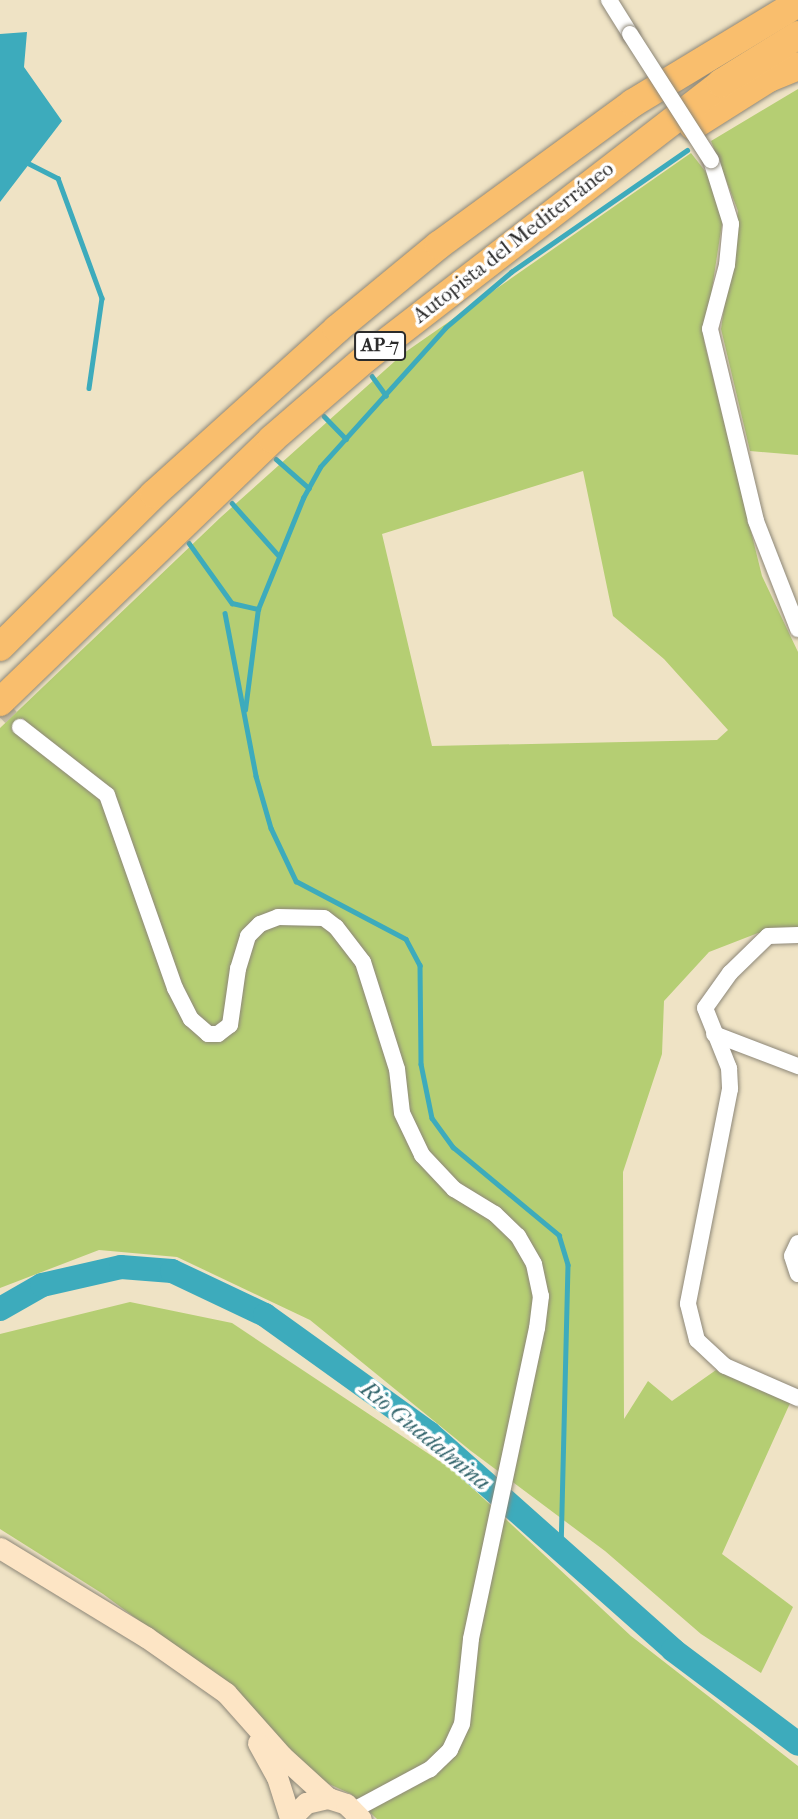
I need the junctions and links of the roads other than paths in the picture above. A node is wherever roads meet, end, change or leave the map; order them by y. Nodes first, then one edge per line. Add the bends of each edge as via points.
1 (609, 0) edge
2 (766, 0) edge
3 (798, 3) edge
4 (798, 35) edge
5 (798, 48) edge
6 (798, 66) edge
7 (634, 103) junction
8 (646, 139) junction
9 (439, 298) junction
10 (798, 629) edge
11 (0, 647) edge
12 (0, 702) edge
13 (20, 727) tunnel mouth
14 (798, 938) edge
15 (714, 1034) junction
16 (798, 1066) edge
17 (798, 1243) edge
18 (798, 1274) edge
19 (798, 1398) edge
20 (0, 1548) edge
21 (193, 1671) junction
22 (328, 1798) junction
23 (357, 1814) edge
24 (290, 1819) edge

1 - 10 street, bridge via 711,160 731,224 727,265 710,329 756,522
2 - 7 highway
3 - 7 highway, Autopista del Mediterráneo / AP-7
4 - 8 highway, Autopista del Mediterráneo / AP-7 via 721,83
5 - 8 highway
6 - 9 highway via 706,116 546,234
7 - 11 highway, Autopista del Mediterráneo / AP-7 via 439,245 337,329 154,494
8 - 9 highway, Autopista del Mediterráneo / AP-7
9 - 12 highway, Autopista del Mediterráneo / AP-7 via 272,439
13 - 23 street via 107,795 175,988 191,1019 208,1034 218,1034 230,1025 248,936 260,924 278,918 324,918 363,961 397,1069 402,1112 422,1155 454,1189 495,1214 518,1236 534,1264 541,1296 537,1328 471,1639 462,1724 450,1750 430,1769
14 - 15 street via 768,936 730,973 705,1008
15 - 16 street
15 - 19 street via 729,1068 730,1089 688,1304 691,1329 725,1366
17 - 18 street via 792,1256
20 - 21 main road
21 - 22 main road via 226,1693 282,1756
21 - 24 main road via 256,1740 277,1777
22 - 23 main road
22 - 24 main road via 306,1803

